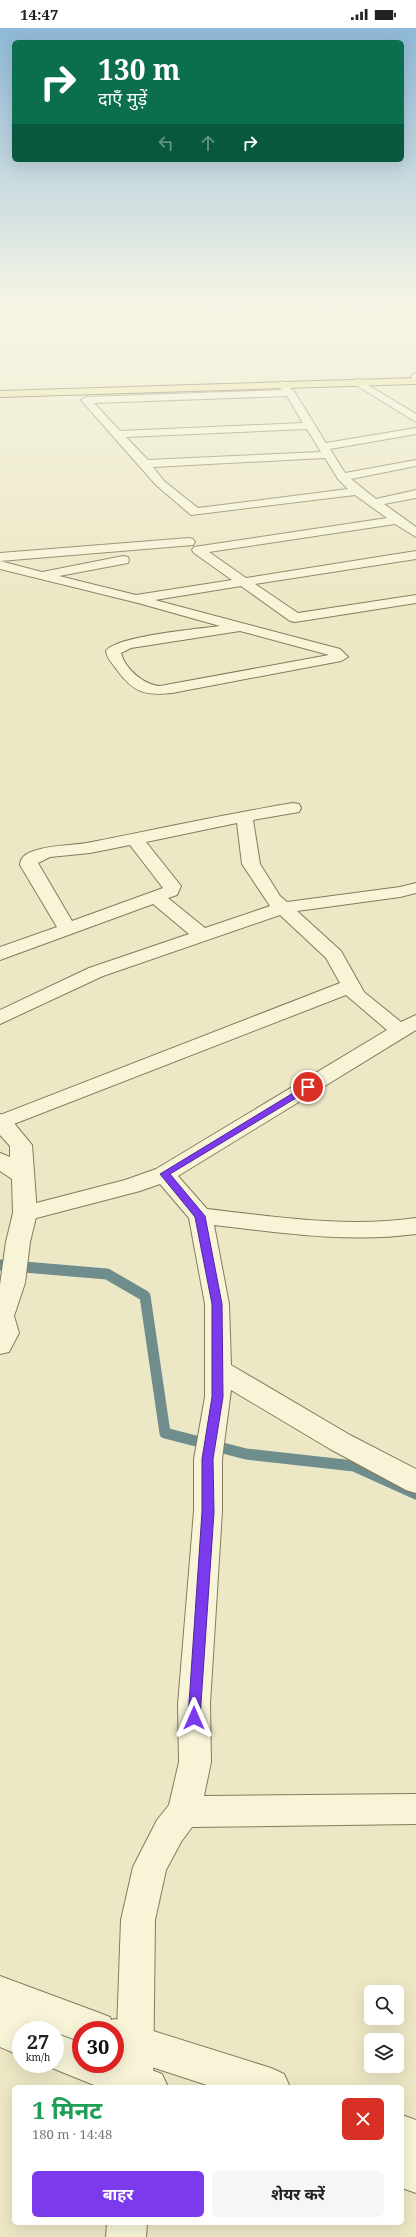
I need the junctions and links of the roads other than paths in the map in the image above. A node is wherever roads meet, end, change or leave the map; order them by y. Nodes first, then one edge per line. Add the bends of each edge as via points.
1 (92, 407) edge
2 (299, 407) edge
3 (397, 407) edge
4 (416, 419) edge
5 (310, 426) junction
6 (416, 431) edge
7 (117, 434) junction
8 (351, 442) junction
9 (325, 451) junction
10 (369, 453) dead end
11 (381, 460) dead end
12 (416, 463) edge
13 (145, 464) junction
14 (394, 467) junction
15 (342, 477) junction
16 (354, 489) junction
17 (248, 493) dead end
18 (416, 494) edge
19 (192, 496) dead end
20 (177, 498) junction
21 (374, 503) junction
22 (397, 520) junction
23 (178, 532) dead end
24 (416, 533) edge
25 (194, 546) junction
26 (416, 554) edge
27 (0, 557) edge
28 (0, 565) edge
29 (39, 575) junction
30 (244, 582) junction
31 (136, 599) junction
32 (416, 599) edge
33 (295, 618) junction
34 (240, 627) junction
35 (293, 808) dead end
36 (244, 816) junction
37 (134, 838) junction
38 (416, 888) edge
39 (156, 898) junction
40 (282, 908) junction
41 (68, 929) junction
42 (201, 934) junction
43 (0, 954) edge
44 (350, 986) junction
45 (0, 1018) edge
46 (408, 1026) edge
47 (1, 1121) edge
48 (0, 1160) edge
49 (164, 1174) junction
50 (24, 1176) junction
51 (25, 1213) junction
52 (200, 1216) junction
53 (416, 1226) edge
54 (1, 1316) edge
55 (0, 1345) edge
56 (218, 1370) junction
57 (416, 1482) edge
58 (416, 1809) edge
59 (184, 1812) junction
60 (0, 1994) edge
61 (73, 2021) edge
62 (0, 2029) edge
63 (12, 2034) edge
64 (125, 2040) edge
65 (108, 2073) edge
66 (137, 2085) edge
67 (139, 2085) edge
68 (265, 2085) edge
69 (404, 2135) edge
70 (416, 2139) edge
71 (404, 2169) edge
72 (416, 2174) edge
73 (126, 2225) edge
74 (126, 2237) edge

1 - 7 street
2 - 5 street
3 - 4 street
5 - 7 street
5 - 9 street
6 - 8 street
7 - 13 street
8 - 9 street
8 - 10 street
9 - 13 street
9 - 15 street
11 - 14 street
12 - 14 street
13 - 20 street via 160,484
14 - 15 street
15 - 16 street
16 - 17 street
16 - 20 street via 195,512
16 - 21 street
18 - 21 street
19 - 20 street
21 - 22 street
22 - 24 street
22 - 25 street
23 - 25 street
25 - 27 street
25 - 29 street
25 - 30 street
26 - 30 street
28 - 29 street
29 - 31 street
30 - 31 street
30 - 33 street
31 - 34 street
32 - 33 street
33 - 34 street
34 - 34 street via 335,652 341,656 179,688 150,691 136,684 114,656 113,651 127,644
35 - 36 street
36 - 37 street
36 - 40 street via 251,864 273,899
37 - 39 street via 172,886 171,891
37 - 41 street via 88,848 38,854 29,861
38 - 40 street
39 - 41 street
39 - 42 street
40 - 42 street
40 - 44 street via 334,955
41 - 43 street
42 - 45 street via 96,972
44 - 46 street via 356,995
44 - 47 street
46 - 49 street
47 - 50 street via 20,1145
48 - 50 street
49 - 51 street via 132,1186
49 - 52 street
50 - 51 street
51 - 54 street via 13,1283
52 - 53 street via 325,1229 395,1230
52 - 56 street via 217,1304
54 - 55 street via 6,1333
56 - 57 street via 340,1442
56 - 59 street via 218,1397 208,1459 208,1512 194,1704 195,1762
58 - 59 street
59 - 64 street via 169,1831 150,1867 138,1920
60 - 61 street
62 - 63 street
64 - 67 street
64 - 68 street
65 - 66 street
69 - 70 street
71 - 72 street
73 - 74 street

